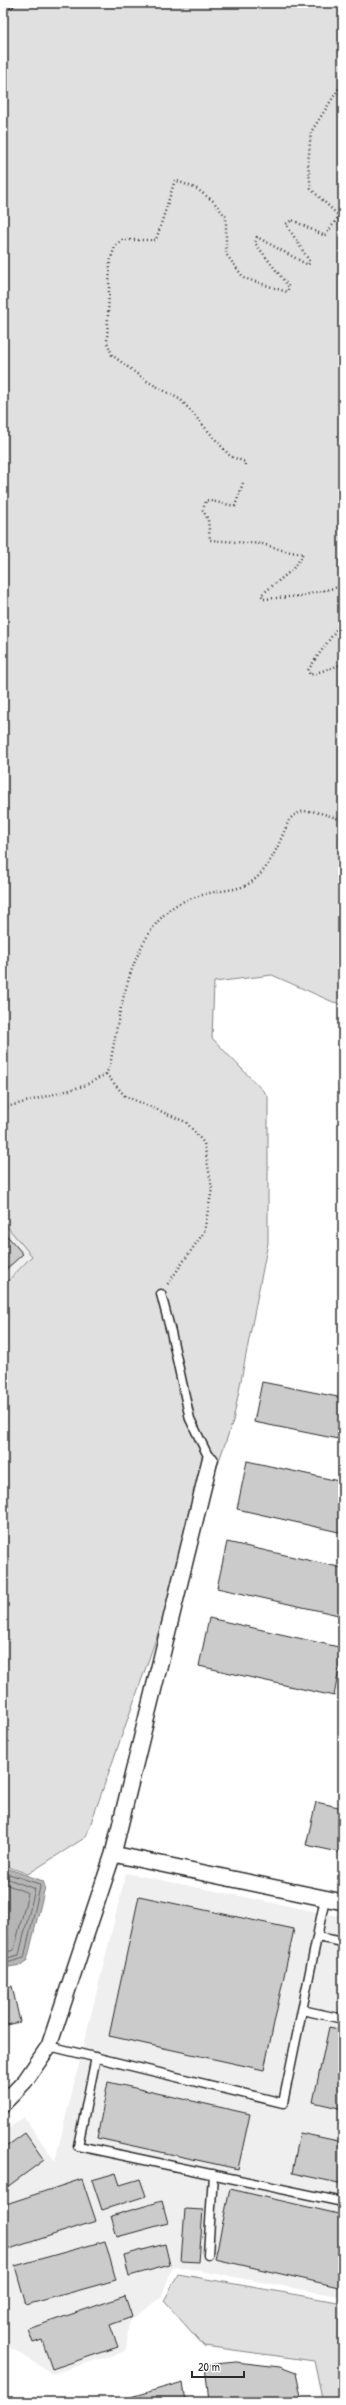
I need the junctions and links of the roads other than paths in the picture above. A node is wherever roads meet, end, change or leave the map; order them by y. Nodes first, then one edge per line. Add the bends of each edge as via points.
1 (10, 3) edge
2 (3, 7) edge
3 (160, 1294) road end
4 (210, 1460) joint
5 (113, 1854) junction
6 (325, 1898) junction
7 (343, 1902) edge
8 (317, 1937) junction
9 (343, 1942) edge
10 (302, 2010) junction
11 (343, 2019) edge
12 (49, 2046) junction
13 (96, 2058) junction
14 (3, 2104) edge
15 (213, 2174) junction
16 (343, 2202) edge
17 (208, 2255) dead end

1 - 2 lane
3 - 4 lane via 190,1419
4 - 5 street
5 - 6 street
5 - 12 street
6 - 7 street
6 - 8 lane
8 - 9 lane
8 - 10 lane
10 - 11 lane
10 - 13 lane via 283,2103
12 - 13 lane
12 - 14 street via 25,2081
13 - 15 lane via 78,2146
15 - 16 lane
15 - 17 lane

